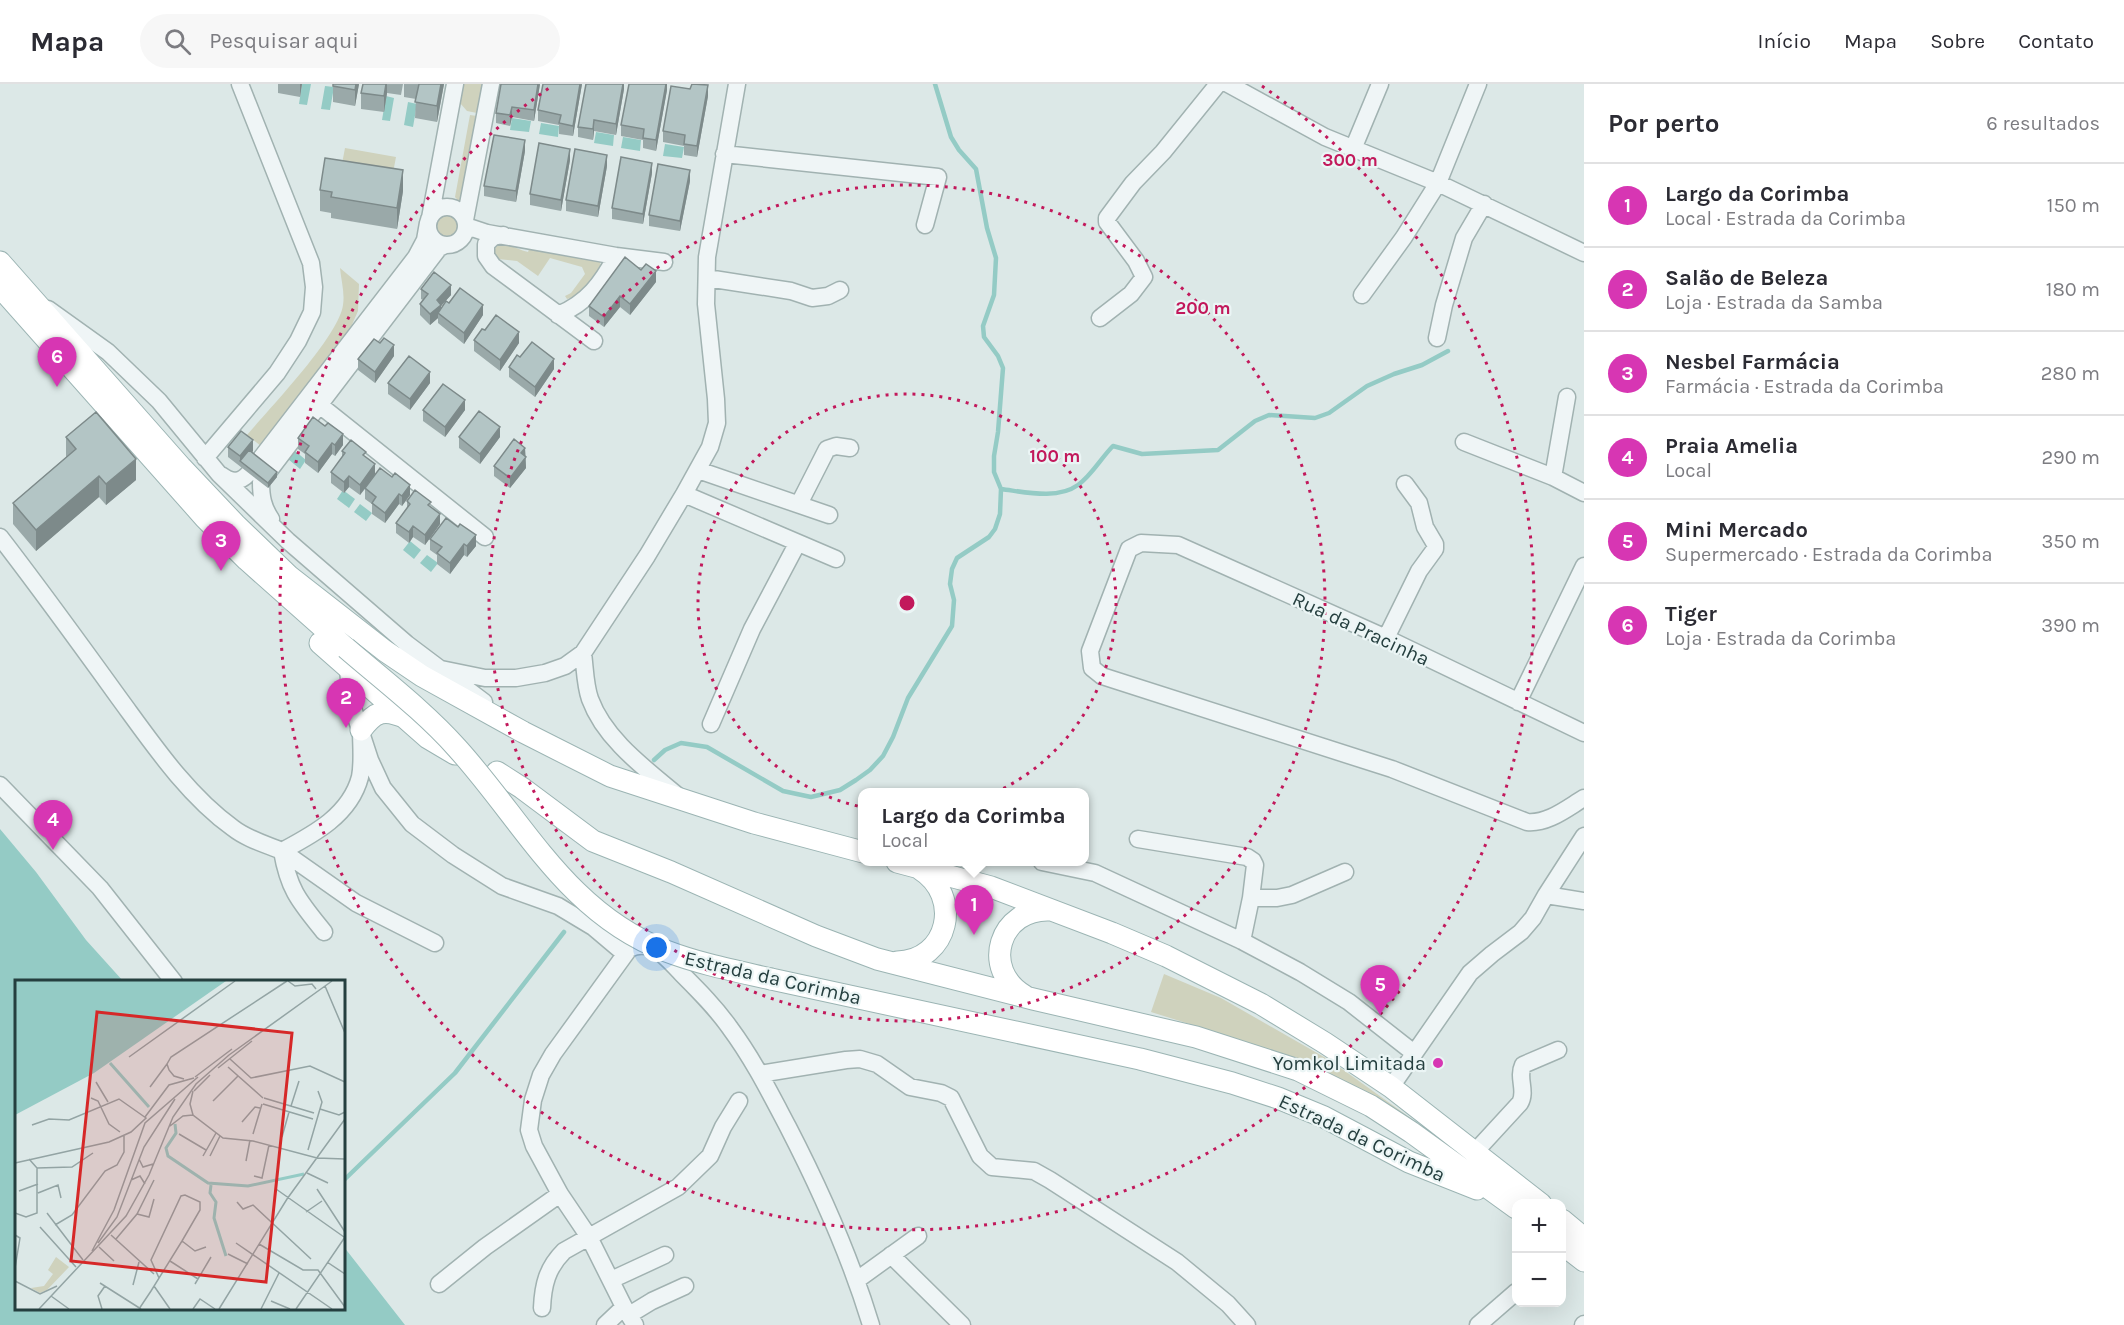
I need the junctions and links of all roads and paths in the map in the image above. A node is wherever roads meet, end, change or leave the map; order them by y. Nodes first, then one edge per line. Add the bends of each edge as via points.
1 (240, 84) edge
2 (455, 84) edge
3 (491, 84) edge
4 (737, 84) edge
5 (1218, 84) edge
6 (1228, 84) edge
7 (1380, 84) edge
8 (1478, 84) edge
9 (1353, 149) junction
10 (724, 154) junction
11 (1438, 183) junction
12 (1484, 204) junction
13 (429, 220) junction
14 (466, 223) junction
15 (925, 225) dead end
16 (503, 235) junction
17 (451, 244) junction
18 (1584, 253) edge
19 (616, 256) junction
20 (0, 262) edge
21 (664, 262) dead end
22 (493, 266) junction
23 (707, 278) junction
24 (0, 287) edge
25 (840, 290) dead end
26 (1362, 295) dead end
27 (29, 296) junction
28 (558, 315) junction
29 (1100, 318) dead end
30 (1437, 338) dead end
31 (594, 341) dead end
32 (1567, 397) dead end
33 (314, 400) junction
34 (1464, 442) dead end
35 (142, 448) junction
36 (850, 448) dead end
37 (205, 459) junction
38 (698, 470) junction
39 (259, 472) junction
40 (219, 474) junction
41 (1553, 477) junction
42 (1405, 484) dead end
43 (684, 494) junction
44 (1584, 494) edge
45 (799, 504) junction
46 (829, 515) dead end
47 (0, 537) edge
48 (485, 537) dead end
49 (288, 541) junction
50 (797, 543) junction
51 (836, 559) dead end
52 (1584, 566) edge
53 (1386, 638) junction
54 (384, 651) junction
55 (583, 653) junction
56 (348, 669) junction
57 (441, 669) junction
58 (1518, 702) junction
59 (406, 718) junction
60 (711, 724) dead end
61 (361, 730) junction
62 (523, 732) junction
63 (1584, 734) edge
64 (455, 754) dead end
65 (497, 772) dead end
66 (0, 785) edge
67 (1584, 798) edge
68 (682, 799) junction
69 (1584, 836) edge
70 (1138, 839) dead end
71 (282, 851) junction
72 (858, 851) edge
73 (911, 866) edge
74 (915, 866) edge
75 (1064, 866) edge
76 (1345, 872) dead end
77 (1546, 895) junction
78 (1251, 898) junction
79 (1584, 901) edge
80 (1058, 912) junction
81 (324, 932) dead end
82 (1242, 941) junction
83 (435, 943) dead end
84 (625, 954) junction
85 (884, 961) junction
86 (173, 980) edge
87 (1033, 999) junction
88 (1558, 1050) dead end
89 (1414, 1053) junction
90 (760, 1074) junction
91 (1391, 1087) junction
92 (739, 1101) dead end
93 (1474, 1153) junction
94 (560, 1194) junction
95 (1536, 1199) edge
96 (1511, 1204) edge
97 (918, 1236) dead end
98 (589, 1237) junction
99 (1568, 1245) edge
100 (665, 1255) dead end
101 (891, 1255) junction
102 (1584, 1261) edge
103 (611, 1280) junction
104 (857, 1280) junction
105 (439, 1284) dead end
106 (685, 1286) dead end
107 (1512, 1295) edge
108 (542, 1308) dead end
109 (629, 1316) edge
110 (605, 1325) edge
111 (871, 1325) edge
112 (962, 1325) edge
113 (1247, 1325) edge
114 (1478, 1325) edge

1 - 37 street via 311,263 312,312 277,373
2 - 13 street
3 - 14 street
4 - 10 street
5 - 29 street via 1110,212 1107,222 1144,277 1131,294
6 - 9 street
7 - 9 street
8 - 11 street
9 - 11 street
10 - 15 street via 938,177
10 - 23 street via 709,236
11 - 12 street
11 - 26 street
12 - 18 street
12 - 30 street via 1464,238
13 - 14 street via 434,212 445,207 457,210
13 - 17 street via 430,236 439,244
13 - 33 street via 416,257
14 - 16 street via 474,230
14 - 17 street via 462,238
16 - 19 street
16 - 22 street via 486,244 486,256
17 - 22 street via 468,245
17 - 33 street via 439,248
19 - 21 street
19 - 28 street via 591,295
20 - 27 main road
22 - 28 street
23 - 25 street via 812,298
23 - 38 street via 717,423
24 - 35 main road, Estrada da Corimba
27 - 37 street via 108,352 159,401
27 - 54 main road via 235,524 290,576
28 - 31 street
32 - 41 street
33 - 39 street
33 - 48 street
34 - 41 street
35 - 56 main road, Estrada da Corimba via 161,479 236,566
35 - 96 main road, Estrada da Corimba, bridge via 247,560 457,747 573,890 630,933 699,963 1140,1059 1232,1083 1324,1117 1409,1162
36 - 45 street via 826,449
37 - 40 street
38 - 43 street
38 - 45 street
39 - 40 street via 235,481
39 - 49 street via 265,509
40 - 49 street
41 - 44 street
42 - 53 street via 1419,503 1436,549 1419,572
43 - 50 street
43 - 55 street
45 - 46 street
47 - 71 street via 189,788 231,827
49 - 57 street
50 - 51 street
50 - 60 street via 752,629
52 - 58 street
53 - 58 street, Rua da Pracinha
53 - 67 street, Rua da Pracinha via 1178,545 1150,543 1133,545 1126,554 1090,651 1092,668 1101,676 1392,769 1527,822 1547,819
54 - 57 street
54 - 62 main road
55 - 57 street via 565,666 516,678 485,678
55 - 68 street via 589,697 597,715 634,757
56 - 59 main road, Estrada da Corimba
56 - 61 street via 351,702
57 - 62 street
58 - 63 street, Rua da Pracinha
59 - 61 main road via 394,712 381,712
59 - 64 main road, Estrada da Corimba via 428,738
61 - 71 street via 360,775 352,797 339,814 316,832
61 - 84 street via 383,788 412,824 502,886 558,906 593,927
62 - 68 main road via 610,776
65 - 85 main road, Estrada da Corimba via 593,841
66 - 86 street via 100,888
68 - 72 main road
69 - 77 street
70 - 78 street via 1247,857 1255,866
71 - 81 street via 293,892
71 - 83 street via 356,903
73 - 85 main road via 925,872 941,891 944,925 935,944 923,955 900,962
74 - 80 main road, Estrada da Corimba via 991,887
75 - 82 street via 1095,873
76 - 78 street via 1292,895
77 - 79 street
77 - 89 street via 1521,932 1470,973
78 - 82 street
80 - 87 main road via 1036,911 1022,916 1010,926 1001,943 1000,961 1005,975 1013,988
80 - 91 main road, Estrada da Corimba via 1166,956 1262,1004
82 - 89 street via 1349,1002
84 - 90 street via 636,946 656,948 712,1005
84 - 94 street via 553,1054 533,1100 531,1138
85 - 87 main road, Estrada da Corimba
87 - 96 main road, Estrada da Corimba via 1196,1037 1298,1070 1371,1106
88 - 93 street via 1523,1065 1523,1098
89 - 91 street
90 - 104 street via 807,1165
90 - 113 street via 860,1059 877,1064 910,1087 941,1092 951,1098 980,1156 992,1167 1034,1171 1050,1180 1178,1262
91 - 93 main road, Estrada da Corimba
92 - 98 street via 710,1156 694,1173
93 - 95 main road, Estrada da Corimba
94 - 98 street
94 - 105 street
97 - 101 street
98 - 103 street
98 - 108 street via 564,1251 549,1270
99 - 102 main road
100 - 103 street
101 - 104 street
101 - 112 street
103 - 109 street
104 - 111 street
106 - 109 street
107 - 114 street
109 - 110 street

